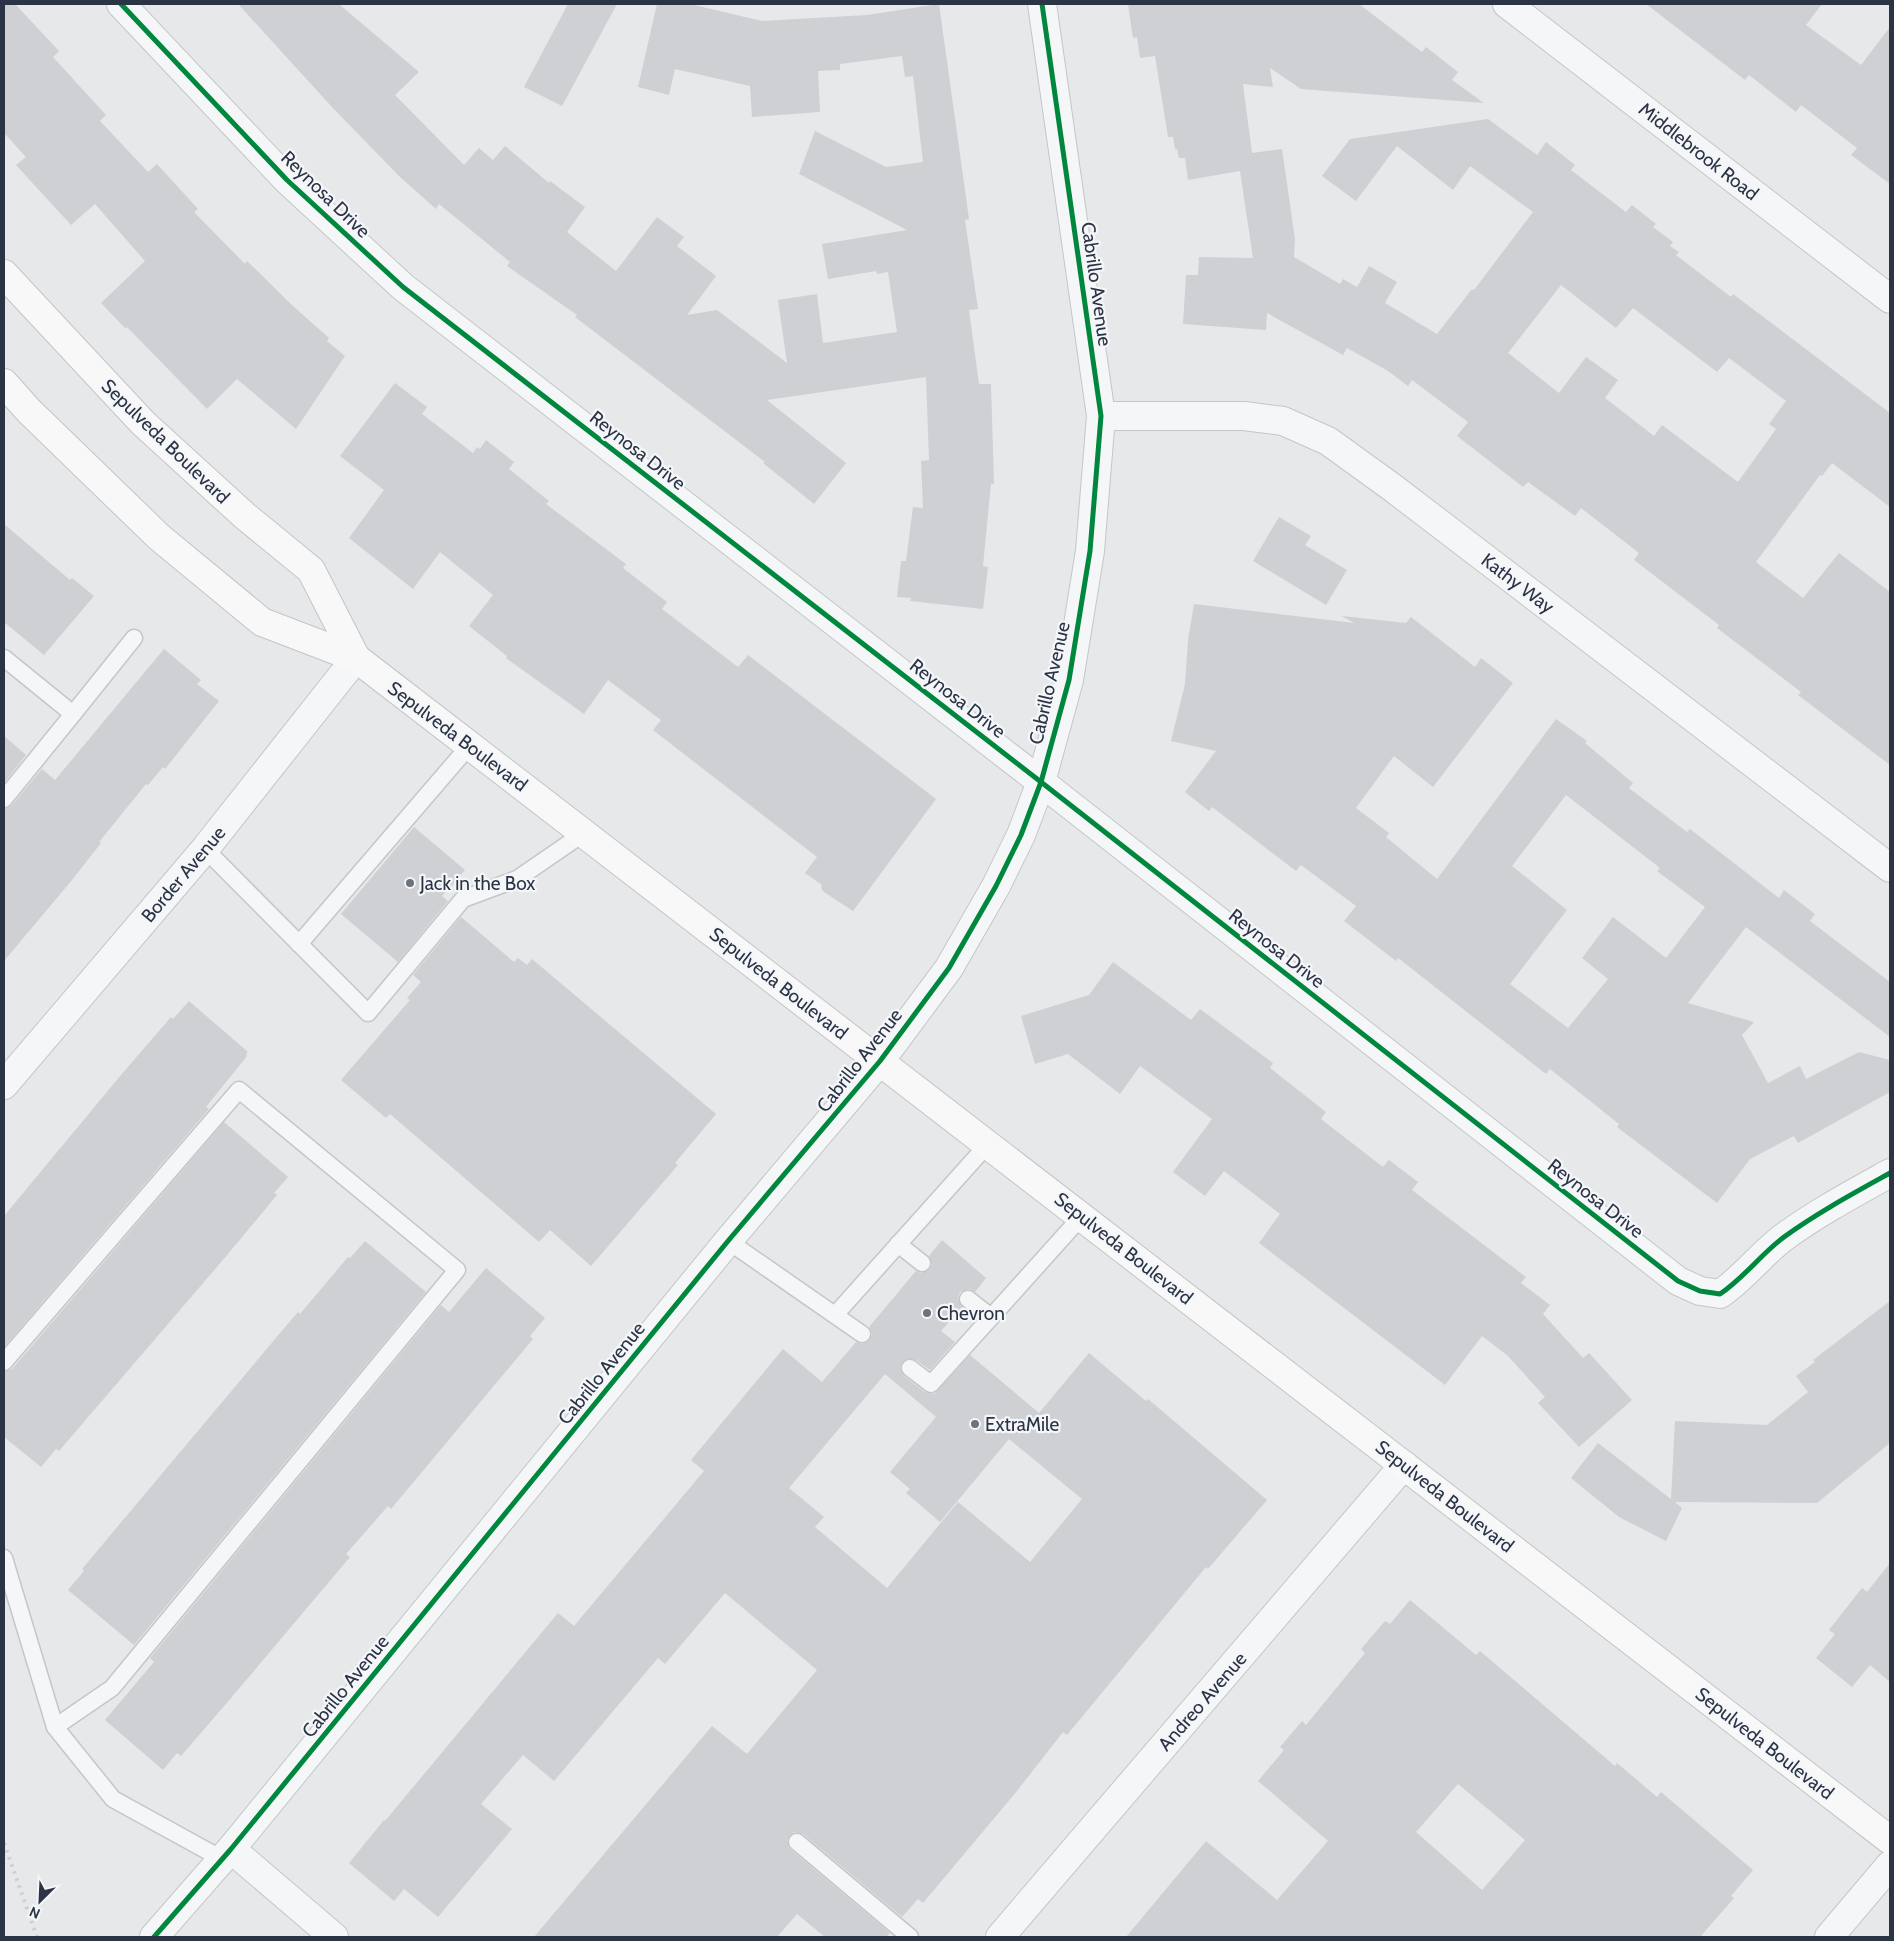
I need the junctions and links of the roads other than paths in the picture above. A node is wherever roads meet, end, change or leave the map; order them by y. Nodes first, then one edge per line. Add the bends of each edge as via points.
1 (121, 4) edge
2 (1042, 4) edge
3 (1507, 4) edge
4 (4, 274) edge
5 (1890, 299) edge
6 (4, 383) edge
7 (1101, 416) junction
8 (134, 638) dead end
9 (4, 658) edge
10 (356, 658) junction
11 (73, 714) junction
12 (470, 745) junction
13 (1041, 782) junction
14 (4, 799) edge
15 (584, 833) junction
16 (204, 849) junction
17 (1890, 868) edge
18 (299, 944) junction
19 (880, 1061) junction
20 (4, 1085) edge
21 (988, 1144) junction
22 (1890, 1174) edge
23 (1082, 1216) junction
24 (728, 1241) junction
25 (898, 1244) junction
26 (922, 1263) dead end
27 (968, 1299) dead end
28 (834, 1315) junction
29 (991, 1317) junction
30 (862, 1334) dead end
31 (4, 1362) edge
32 (910, 1368) dead end
33 (1404, 1464) junction
34 (4, 1558) edge
35 (55, 1727) junction
36 (1890, 1840) edge
37 (797, 1842) dead end
38 (227, 1854) junction
39 (1890, 1865) edge
40 (154, 1937) edge
41 (334, 1937) edge
42 (910, 1937) edge
43 (1000, 1937) edge
44 (1828, 1937) edge

1 - 13 street, Reynosa Drive via 287,180 403,287
2 - 7 street, Cabrillo Avenue
3 - 5 street, Middlebrook Road
4 - 10 main road, Sepulveda Boulevard via 143,423 245,516 311,570
6 - 10 main road, Sepulveda Boulevard via 159,537 262,622
7 - 13 street, Cabrillo Avenue via 1090,551 1071,671
7 - 17 street, Kathy Way via 1244,416 1283,421 1328,441
8 - 11 lane
9 - 11 lane
10 - 12 main road, Sepulveda Boulevard
10 - 16 street, Border Avenue
11 - 14 lane
12 - 15 main road, Sepulveda Boulevard
12 - 18 lane
13 - 19 street, Cabrillo Avenue via 1021,835 992,895 949,968
13 - 22 street, Reynosa Drive via 1678,1281 1700,1291 1720,1294 1783,1238 1849,1195
15 - 18 lane via 517,879 464,899 368,1013
15 - 19 main road, Sepulveda Boulevard
16 - 18 lane
16 - 20 street, Border Avenue
19 - 21 main road, Sepulveda Boulevard
19 - 24 street, Cabrillo Avenue
21 - 23 main road, Sepulveda Boulevard
21 - 25 lane
23 - 29 lane
23 - 33 main road, Sepulveda Boulevard
24 - 28 lane
24 - 38 street, Cabrillo Avenue
25 - 26 lane
25 - 28 lane
27 - 29 lane
28 - 30 lane
29 - 32 lane via 931,1384
31 - 35 lane via 239,1090 457,1270 112,1688
33 - 36 main road, Sepulveda Boulevard
33 - 43 street, Andreo Avenue
34 - 35 lane
35 - 38 lane via 113,1799
37 - 42 lane
38 - 40 street, Cabrillo Avenue
38 - 41 street
39 - 44 street

